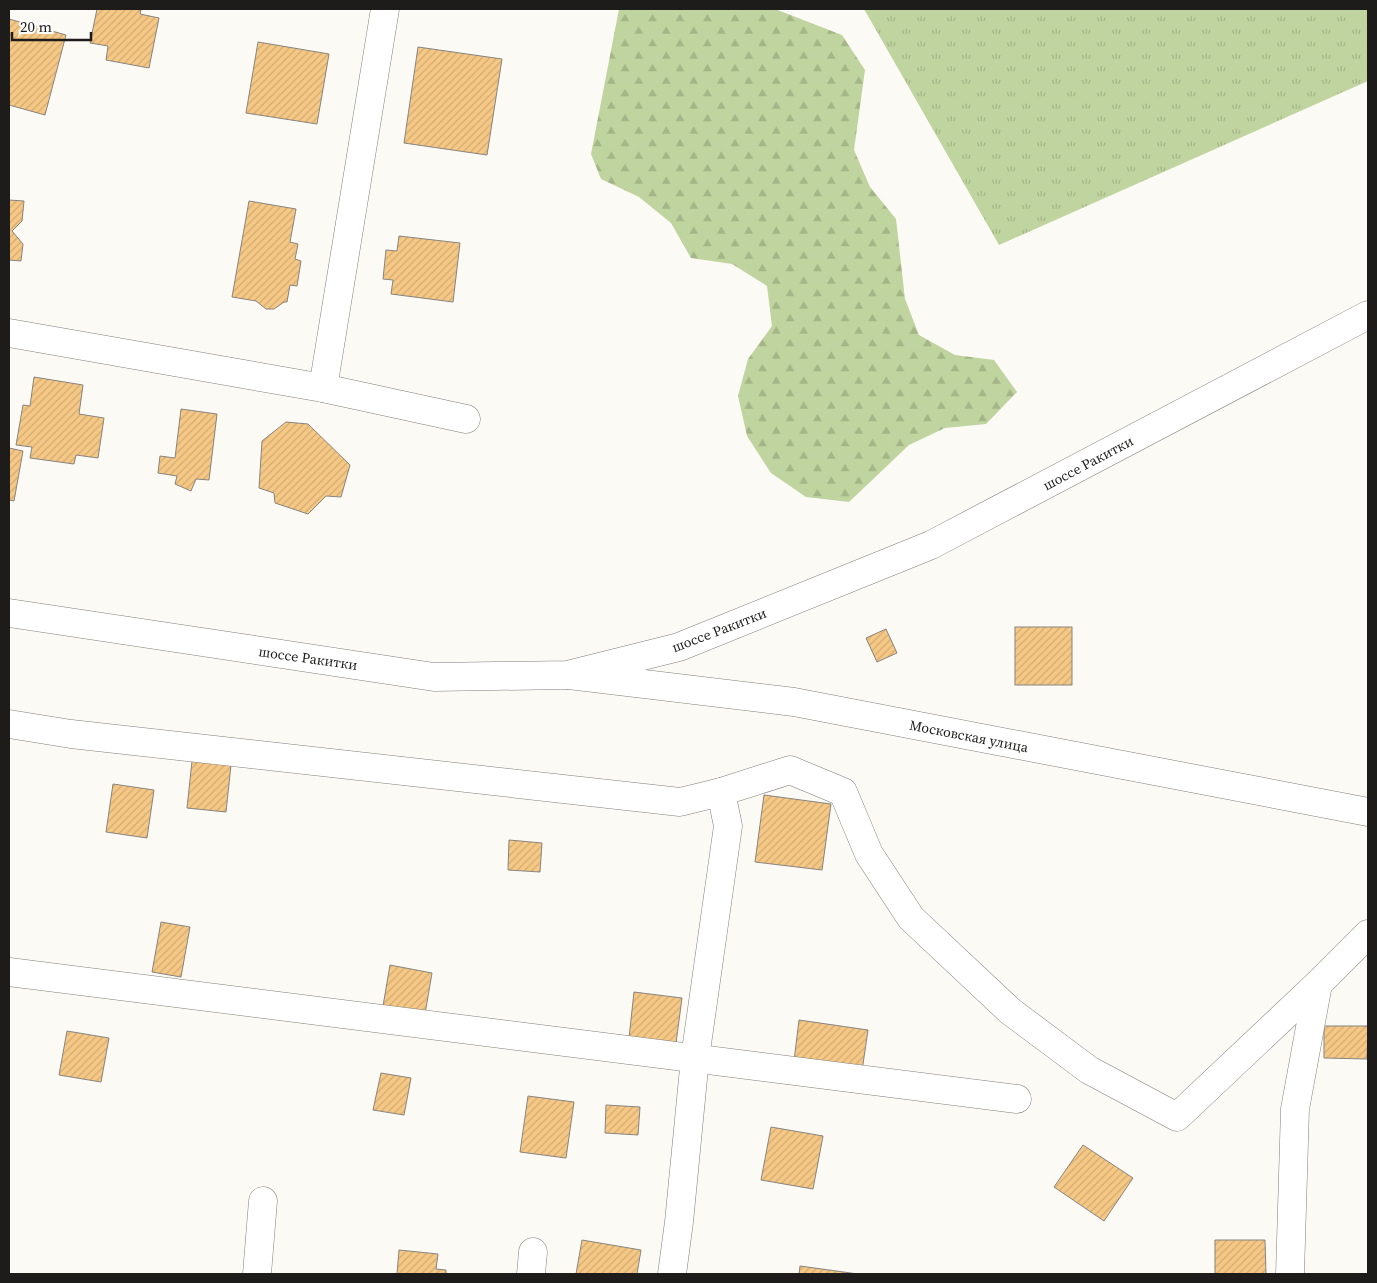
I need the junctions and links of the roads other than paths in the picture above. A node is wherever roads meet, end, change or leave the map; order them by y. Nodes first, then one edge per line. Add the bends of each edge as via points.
1 (385, 9) edge
2 (1368, 315) edge
3 (9, 333) edge
4 (323, 388) junction
5 (466, 419) dead end
6 (9, 613) edge
7 (567, 675) junction
8 (9, 724) edge
9 (721, 792) junction
10 (1368, 812) edge
11 (1368, 934) edge
12 (9, 972) edge
13 (1318, 984) junction
14 (695, 1058) junction
15 (1018, 1099) dead end
16 (263, 1200) dead end
17 (257, 1274) edge
18 (672, 1274) edge
19 (1290, 1274) edge

1 - 4 street
2 - 7 street, шоссе Ракитки via 931,545 679,647
3 - 4 street
4 - 5 street
6 - 7 street, шоссе Ракитки via 434,677
7 - 10 street, Московская улица via 794,702
8 - 9 street via 71,734 680,802
9 - 13 street via 790,770 843,792 869,854 911,918 1010,1011 1089,1070 1177,1117
9 - 14 street via 728,826
11 - 13 street
12 - 14 street
13 - 19 street via 1295,1109
14 - 15 street
14 - 18 street
16 - 17 street

